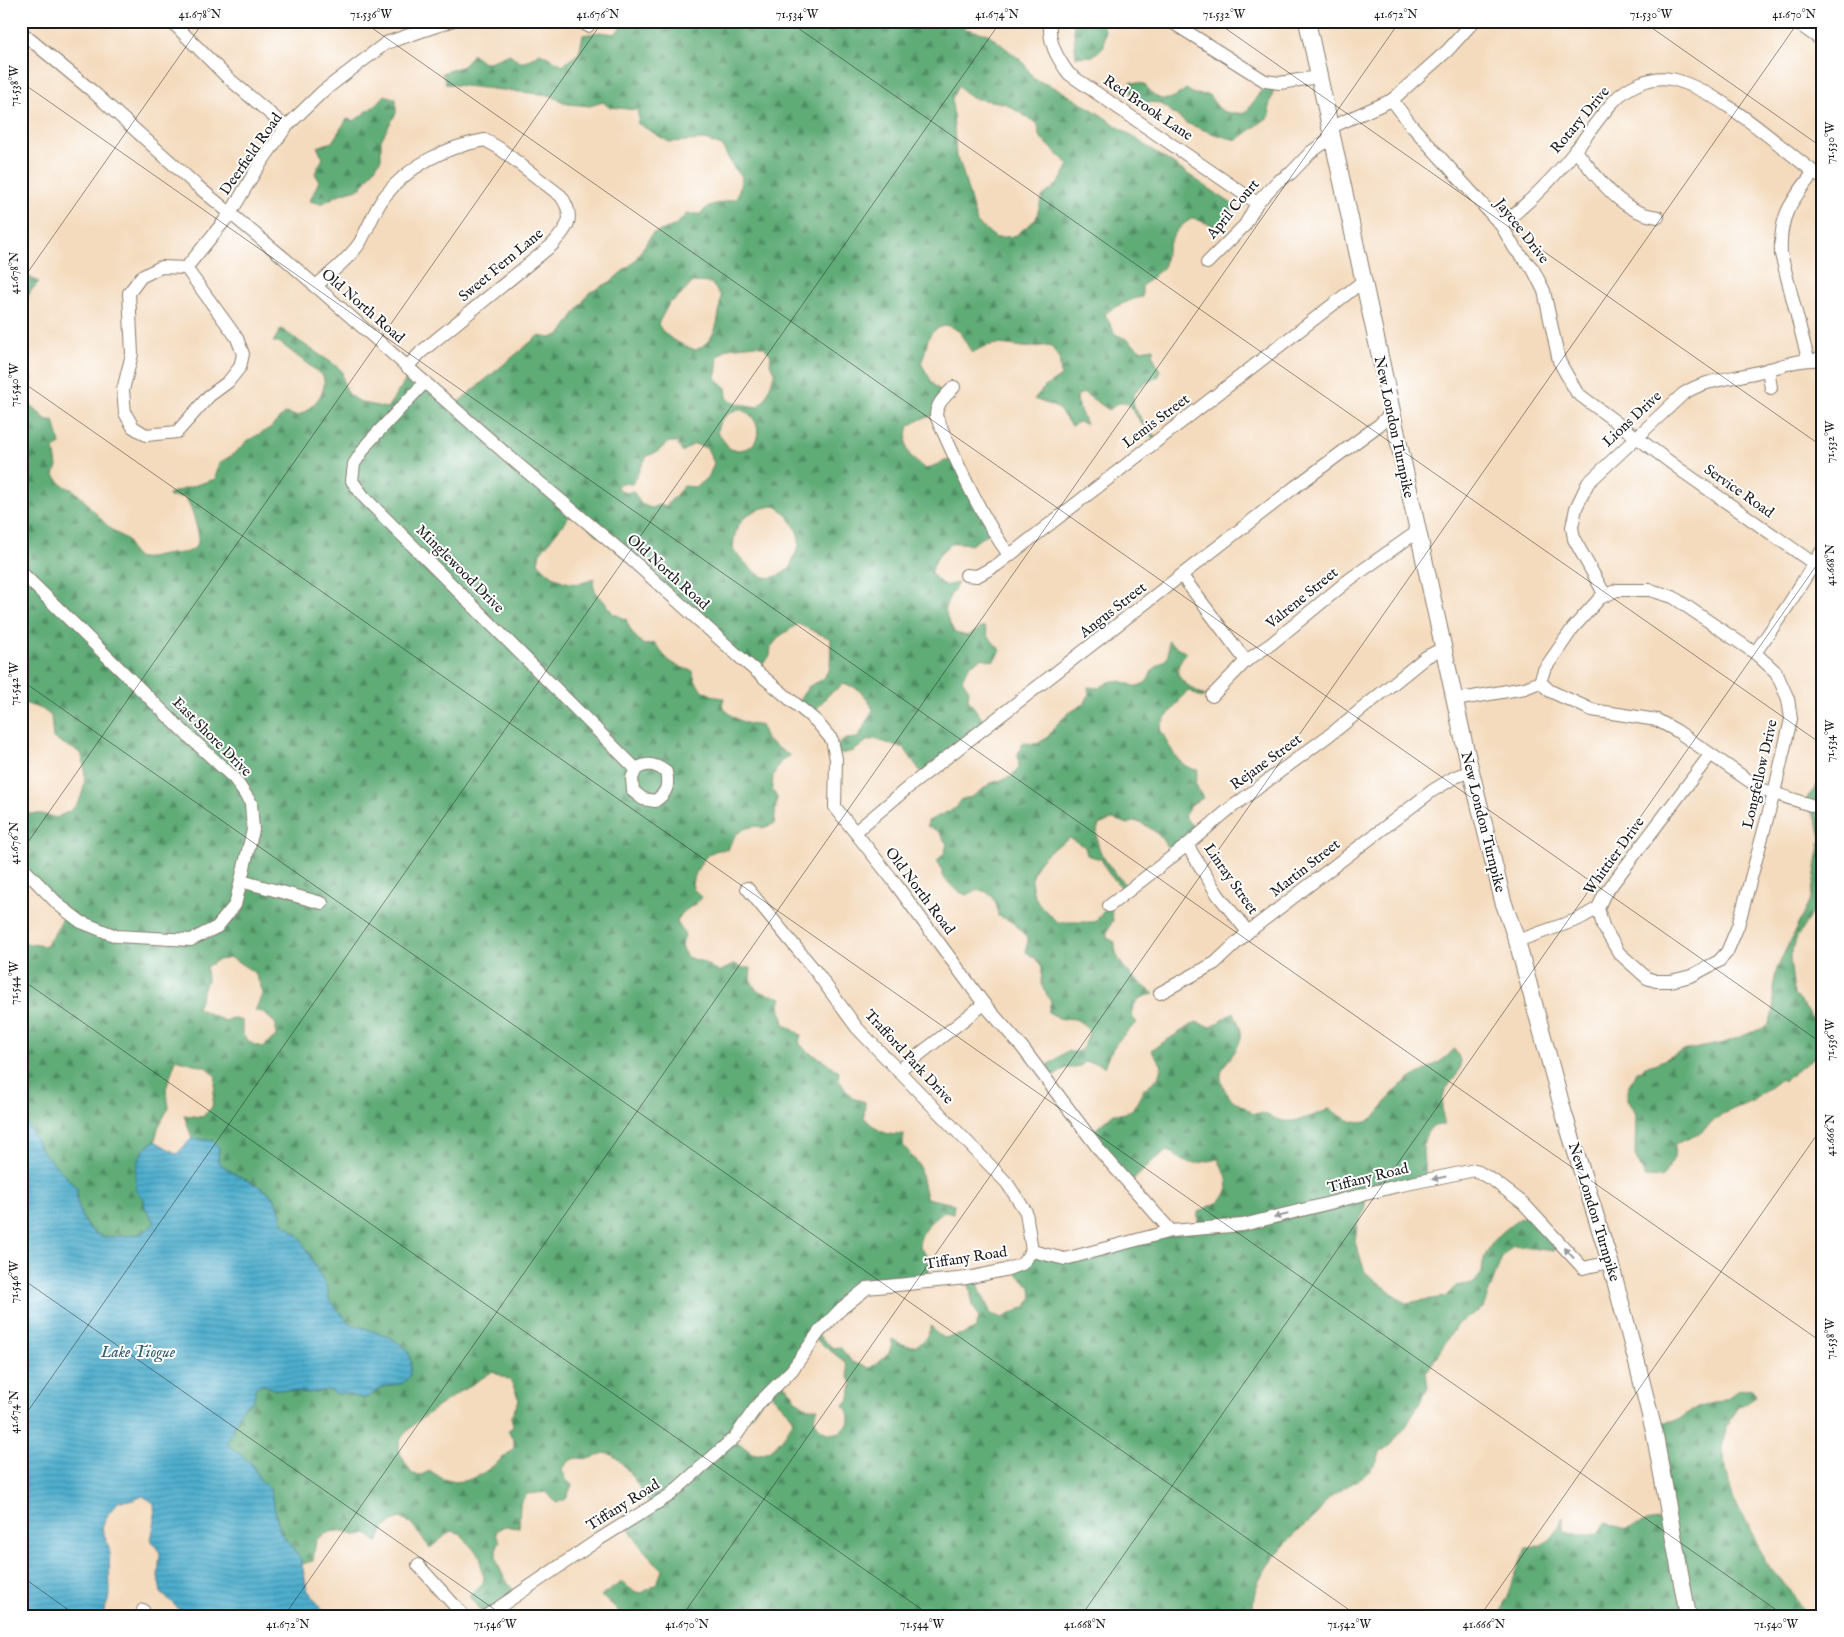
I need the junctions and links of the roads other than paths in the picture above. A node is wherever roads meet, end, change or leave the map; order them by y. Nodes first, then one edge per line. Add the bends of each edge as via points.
1 (171, 21) edge
2 (451, 21) edge
3 (1050, 21) edge
4 (1170, 21) edge
5 (1307, 21) edge
6 (1474, 21) edge
7 (1794, 21) edge
8 (21, 32) edge
9 (1823, 41) edge
10 (1318, 76) junction
11 (1392, 100) junction
12 (286, 127) junction
13 (1330, 133) junction
14 (1575, 150) junction
15 (1818, 175) edge
16 (1257, 203) junction
17 (230, 214) junction
18 (1658, 217) dead end
19 (1501, 226) junction
20 (1208, 263) dead end
21 (190, 274) junction
22 (1362, 282) junction
23 (315, 287) junction
24 (1808, 359) junction
25 (1823, 360) edge
26 (406, 367) junction
27 (1768, 369) junction
28 (425, 382) junction
29 (954, 387) dead end
30 (1771, 388) dead end
31 (1391, 413) junction
32 (1637, 437) junction
33 (1418, 532) junction
34 (1823, 550) edge
35 (1009, 555) junction
36 (1818, 567) edge
37 (21, 572) edge
38 (966, 575) dead end
39 (1182, 576) junction
40 (1605, 595) junction
41 (1443, 648) junction
42 (1755, 653) junction
43 (1246, 661) junction
44 (1540, 682) junction
45 (1212, 696) dead end
46 (1454, 700) junction
47 (1710, 755) junction
48 (636, 769) dead end
49 (1471, 771) junction
50 (1774, 793) junction
51 (1814, 806) dead end
52 (855, 832) junction
53 (1187, 845) junction
54 (21, 866) edge
55 (241, 881) junction
56 (747, 888) dead end
57 (322, 903) dead end
58 (1109, 906) dead end
59 (1598, 908) junction
60 (1248, 932) junction
61 (1517, 941) junction
62 (1160, 993) dead end
63 (984, 1004) junction
64 (898, 1072) junction
65 (1171, 1231) junction
66 (1032, 1252) junction
67 (1610, 1262) junction
68 (418, 1565) dead end
69 (464, 1616) edge
70 (486, 1616) edge
71 (1688, 1616) edge

1 - 12 street via 228,78
2 - 12 street, Deerfield Road via 390,41 379,48 322,92
3 - 16 street, Red Brook Lane via 1051,43 1069,74
4 - 10 street via 1265,81 1288,82
5 - 10 main road, New London Turnpike
6 - 11 street via 1448,50
7 - 9 street
8 - 17 street, Old North Road via 78,78
10 - 13 main road, New London Turnpike
11 - 13 street, April Court via 1350,116
11 - 19 street, Jaycee Drive
12 - 17 street, Deerfield Road
13 - 16 street, April Court
13 - 22 main road, New London Turnpike
14 - 15 street, Rotary Drive via 1625,91 1650,80 1670,79 1695,87 1721,101
14 - 18 street via 1625,205 1642,215
14 - 19 street, Rotary Drive via 1530,200
15 - 24 street via 1790,203 1781,224 1780,238 1781,254
16 - 20 street, April Court via 1245,224
17 - 21 street, Deerfield Road
17 - 23 street, Old North Road
19 - 32 street, Jaycee Drive via 1533,269 1544,291 1559,361 1569,383 1586,401
21 - 21 street via 161,267 141,277 129,293 132,354 123,390 126,413 133,427 146,435 176,432 240,368 243,354 237,338
22 - 31 main road, New London Turnpike
22 - 35 street, Lemis Street
23 - 26 street, Old North Road
23 - 26 street, Sweet Fern Lane via 348,258 383,198 400,180 431,157 451,149 485,140 561,196 568,207 570,219 563,233
24 - 25 street, Lions Drive
24 - 27 street, Lions Drive
26 - 28 street, Old North Road
27 - 30 street
27 - 32 street, Lions Drive via 1696,386
28 - 48 street, Minglewood Drive via 367,444 354,464 352,481 364,497
28 - 52 street, Old North Road via 816,721 832,740 836,759 835,807
29 - 35 street via 940,402 936,416 976,503
31 - 33 main road, New London Turnpike
31 - 39 street, Angus Street
32 - 36 street, Service Road
32 - 40 street, Lions Drive via 1588,483 1573,518 1574,539
33 - 41 main road, New London Turnpike
33 - 43 street, Valrene Street via 1350,579
34 - 36 street
35 - 38 street, Lemis Street via 977,576
36 - 42 street
37 - 55 street, East Shore Drive via 234,778 251,803 252,812 253,830
39 - 43 street
39 - 52 street, Angus Street
40 - 42 street, Longfellow Drive via 1617,590 1650,590 1668,595
40 - 44 street via 1573,628 1544,670
41 - 46 main road, New London Turnpike
41 - 53 street, Rejane Street via 1426,656
42 - 50 street, Longfellow Drive via 1776,672 1788,699 1791,719
43 - 45 street, Valrene Street
44 - 46 street via 1525,688
44 - 47 street via 1559,696 1592,710 1657,720
46 - 49 main road, New London Turnpike
47 - 50 street via 1753,784
47 - 59 street, Whittier Drive via 1604,895
49 - 60 street, Martin Street via 1432,791
49 - 61 main road, New London Turnpike via 1503,900
50 - 51 street
50 - 59 street, Longfellow Drive via 1733,941 1719,961 1691,976 1671,981 1647,978 1620,953 1603,926
52 - 63 street, Old North Road
53 - 58 street, Rejane Street
53 - 60 street, Linray Street via 1218,895
54 - 55 street, East Shore Drive via 60,906 81,922 116,936 180,941 191,940 217,927 235,905
55 - 57 street
56 - 64 street, Trafford Park Drive via 858,1028
59 - 61 street, Whittier Drive via 1579,919
60 - 62 street, Martin Street via 1215,964
61 - 67 main road, New London Turnpike
63 - 64 street
63 - 65 street, Old North Road via 1022,1047 1122,1177
64 - 66 street, Trafford Park Drive via 1007,1183 1026,1212
65 - 66 street, Tiffany Road via 1065,1259
67 -> 65 street, Tiffany Road via 1583,1268 1522,1203 1474,1170 1243,1225
66 - 70 street, Tiffany Road via 1022,1264 1005,1270 967,1278 867,1288 819,1332 792,1370 759,1404 735,1437 670,1495
67 - 71 main road, New London Turnpike via 1654,1431
68 - 69 street

